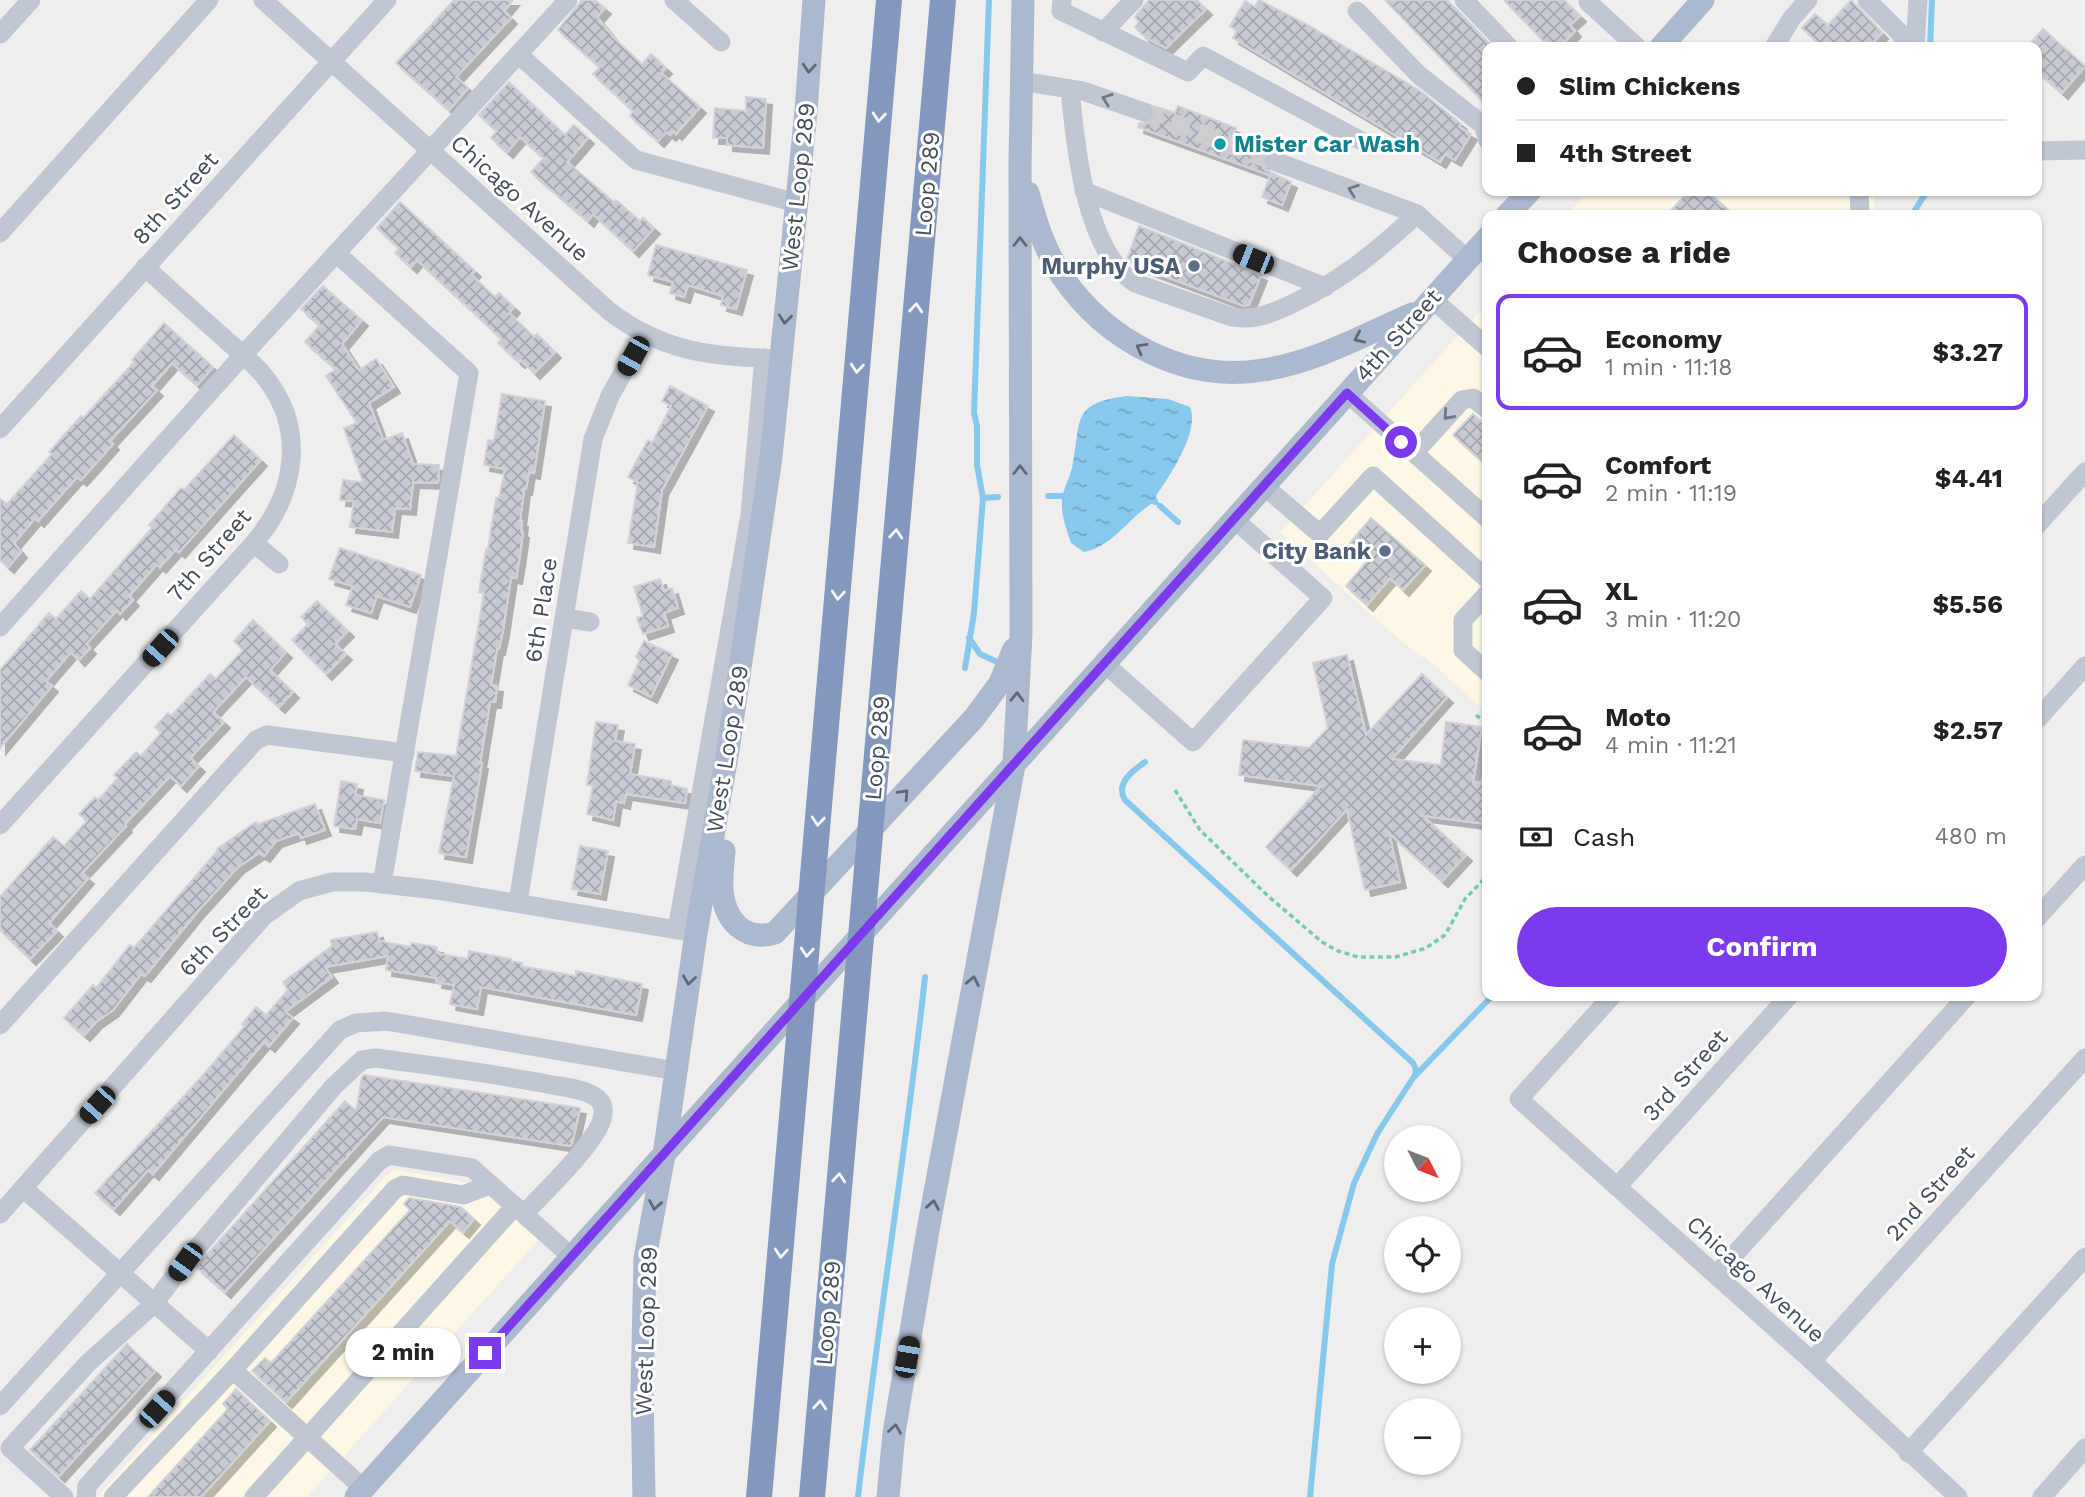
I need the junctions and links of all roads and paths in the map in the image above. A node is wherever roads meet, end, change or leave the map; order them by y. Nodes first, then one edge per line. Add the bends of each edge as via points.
1 (30, 0) edge
2 (209, 0) edge
3 (263, 0) edge
4 (387, 0) edge
5 (568, 0) edge
6 (674, 0) edge
7 (814, 0) edge
8 (889, 0) edge
9 (943, 0) edge
10 (949, 0) edge
11 (1023, 0) edge
12 (1062, 0) edge
13 (1134, 0) edge
14 (1464, 0) edge
15 (1703, 0) edge
16 (1808, 0) edge
17 (1867, 0) edge
18 (1886, 0) edge
19 (1918, 0) edge
20 (1588, 2) dead end
21 (1357, 11) dead end
22 (1785, 29) junction
23 (1103, 32) junction
24 (0, 34) edge
25 (720, 42) dead end
26 (1504, 42) edge
27 (1632, 42) edge
28 (1667, 42) edge
29 (1777, 42) edge
30 (1793, 42) edge
31 (1912, 42) edge
32 (518, 54) junction
33 (331, 61) junction
34 (1021, 81) junction
35 (1070, 89) junction
36 (935, 102) junction
37 (1144, 112) tunnel mouth
38 (1482, 124) edge
39 (1369, 145) dead end
40 (430, 150) junction
41 (2085, 150) edge
42 (2042, 151) edge
43 (1274, 161) tunnel mouth
44 (1020, 165) junction
45 (1084, 191) junction
46 (1525, 196) edge
47 (796, 203) junction
48 (1512, 210) edge
49 (1417, 214) junction
50 (0, 233) edge
51 (1480, 251) edge
52 (336, 253) junction
53 (145, 267) junction
54 (1325, 287) junction
55 (1426, 304) junction
56 (644, 335) junction
57 (1482, 344) edge
58 (243, 355) junction
59 (773, 359) junction
60 (1347, 393) junction
61 (1482, 405) edge
62 (0, 429) edge
63 (1414, 453) junction
64 (2085, 472) edge
65 (1264, 486) junction
66 (1482, 514) edge
67 (1234, 519) junction
68 (2042, 519) edge
69 (254, 543) junction
70 (279, 564) dead end
71 (1482, 575) edge
72 (1482, 599) edge
73 (565, 618) junction
74 (590, 622) dead end
75 (0, 627) edge
76 (1021, 634) junction
77 (1105, 664) junction
78 (2085, 666) edge
79 (1482, 667) edge
80 (2042, 714) edge
81 (1476, 715) dead end
82 (1482, 720) edge
83 (728, 750) junction
84 (405, 753) junction
85 (1014, 765) junction
86 (1175, 790) dead end
87 (0, 825) edge
88 (2085, 865) edge
89 (1482, 882) edge
90 (382, 884) junction
91 (518, 902) junction
92 (2042, 912) edge
93 (687, 931) junction
94 (1607, 1001) edge
95 (1784, 1001) edge
96 (1963, 1001) edge
97 (0, 1025) edge
98 (2085, 1058) edge
99 (676, 1071) junction
100 (664, 1155) junction
101 (490, 1185) junction
102 (1617, 1187) junction
103 (23, 1188) junction
104 (519, 1210) junction
105 (0, 1214) edge
106 (572, 1257) junction
107 (2085, 1257) edge
108 (120, 1274) junction
109 (1716, 1275) junction
110 (158, 1308) junction
111 (209, 1351) junction
112 (1812, 1361) junction
113 (233, 1370) junction
114 (0, 1406) edge
115 (308, 1438) junction
116 (5, 1448) edge
117 (2085, 1448) edge
118 (1908, 1453) junction
119 (359, 1493) edge
120 (64, 1497) edge
121 (86, 1497) edge
122 (113, 1497) edge
123 (254, 1497) edge
124 (644, 1497) edge
125 (760, 1497) edge
126 (812, 1497) edge
127 (888, 1497) edge
128 (1958, 1497) edge
129 (2042, 1497) edge

1 - 24 street
2 - 50 street
3 - 33 street, Chicago Avenue
4 - 33 street, 8th Street
5 - 32 street
6 - 25 street
7 -> 47 main road, West Loop 289
8 -> 125 highway
9 - 36 highway, Loop 289
10 - 36 highway
11 - 34 main road
12 - 23 street via 1060,11
13 - 23 street
14 - 26 street
15 - 28 main road
16 - 22 street
17 - 31 street
18 - 31 street
19 - 31 street
20 - 27 street
21 - 38 street via 1419,75
22 - 29 street
22 - 30 street
23 - 39 street via 1188,72 1203,56
32 - 40 street
32 - 47 street via 636,160
33 - 40 street, Chicago Avenue
33 - 53 street, 8th Street
34 - 35 street
34 - 44 main road
37 -> 35 street
35 - 45 street
126 -> 36 highway, Loop 289
40 - 52 street
40 - 56 street, Chicago Avenue via 609,311
41 - 42 street
49 -> 43 street
55 -> 44 main road via 1325,353 1261,371 1213,371 1152,354 1107,325 1062,276 1041,237
76 -> 44 main road
45 - 54 street
45 - 54 street via 1107,252 1135,282 1244,319 1274,312
46 - 48 main road
47 -> 59 main road, West Loop 289
49 - 51 street
49 - 54 street via 1374,254
51 - 55 main road, 4th Street
52 - 58 street
52 - 84 street via 469,373
53 - 58 street, 7th Street
53 - 62 street, 8th Street
55 - 57 street
55 - 60 main road, 4th Street
56 - 59 street, Chicago Avenue via 702,352
56 - 73 street, 6th Place via 593,439
58 - 69 street, 7th Street via 281,402 292,452 283,500
58 - 75 street
59 - 83 main road, West Loop 289 via 768,482
59 - 93 street
60 - 63 street
60 - 65 main road, 4th Street
61 -> 63 street via 1473,398 1462,400
63 - 66 street
64 - 68 street
65 - 67 main road, 4th Street
65 - 71 street via 1320,534 1373,476
67 - 77 main road, 4th Street
67 - 77 street via 1323,598 1194,742
69 - 70 street
69 - 87 street, 7th Street
72 - 79 street via 1463,620 1463,650
73 - 74 street
73 - 91 street, 6th Place
83 -> 76 main road via 722,892 732,921 760,938 775,933 975,717 1000,683
85 -> 76 main road
77 - 85 main road, 4th Street
78 - 80 street
81 - 82 path
83 - 93 main road, West Loop 289
84 - 90 street
84 - 97 street via 267,735 256,740
85 - 100 main road, 4th Street
127 -> 85 main road via 894,1433 928,1230
86 - 89 path via 1200,830 1268,896 1322,942 1358,957 1396,957 1426,948 1445,935
88 - 92 street
90 - 91 street, 6th Street
90 - 103 street, 6th Street via 332,882 299,891 264,916
91 - 93 street, 6th Street
93 -> 99 main road, West Loop 289
94 - 102 street, Chicago Avenue via 1519,1099
95 - 102 street, 3rd Street
96 - 109 street
98 - 112 street, 2nd Street
99 - 100 main road, West Loop 289
99 - 108 street via 386,1021 356,1023 340,1030
100 - 106 main road, 4th Street
100 -> 124 main road, West Loop 289 via 645,1258
101 - 104 street
101 - 111 street via 472,1168 389,1155
101 - 113 street via 463,1195 403,1185 395,1189
102 - 109 street, Chicago Avenue
103 - 105 street, 6th Street
103 - 108 street
104 - 106 street
104 - 110 street via 590,1142 603,1112 595,1096 527,1080 376,1058 362,1060 334,1086 185,1262
104 - 115 street
106 - 119 main road, 4th Street
107 - 118 street
108 - 110 street
108 - 114 street
109 - 112 street, Chicago Avenue
110 - 111 street
110 - 116 street via 89,1362
111 - 121 street via 87,1486
112 - 118 street, Chicago Avenue
113 - 115 street
113 - 122 street
115 - 119 street
115 - 123 street
116 - 120 street
117 - 129 street
118 - 128 street, Chicago Avenue

